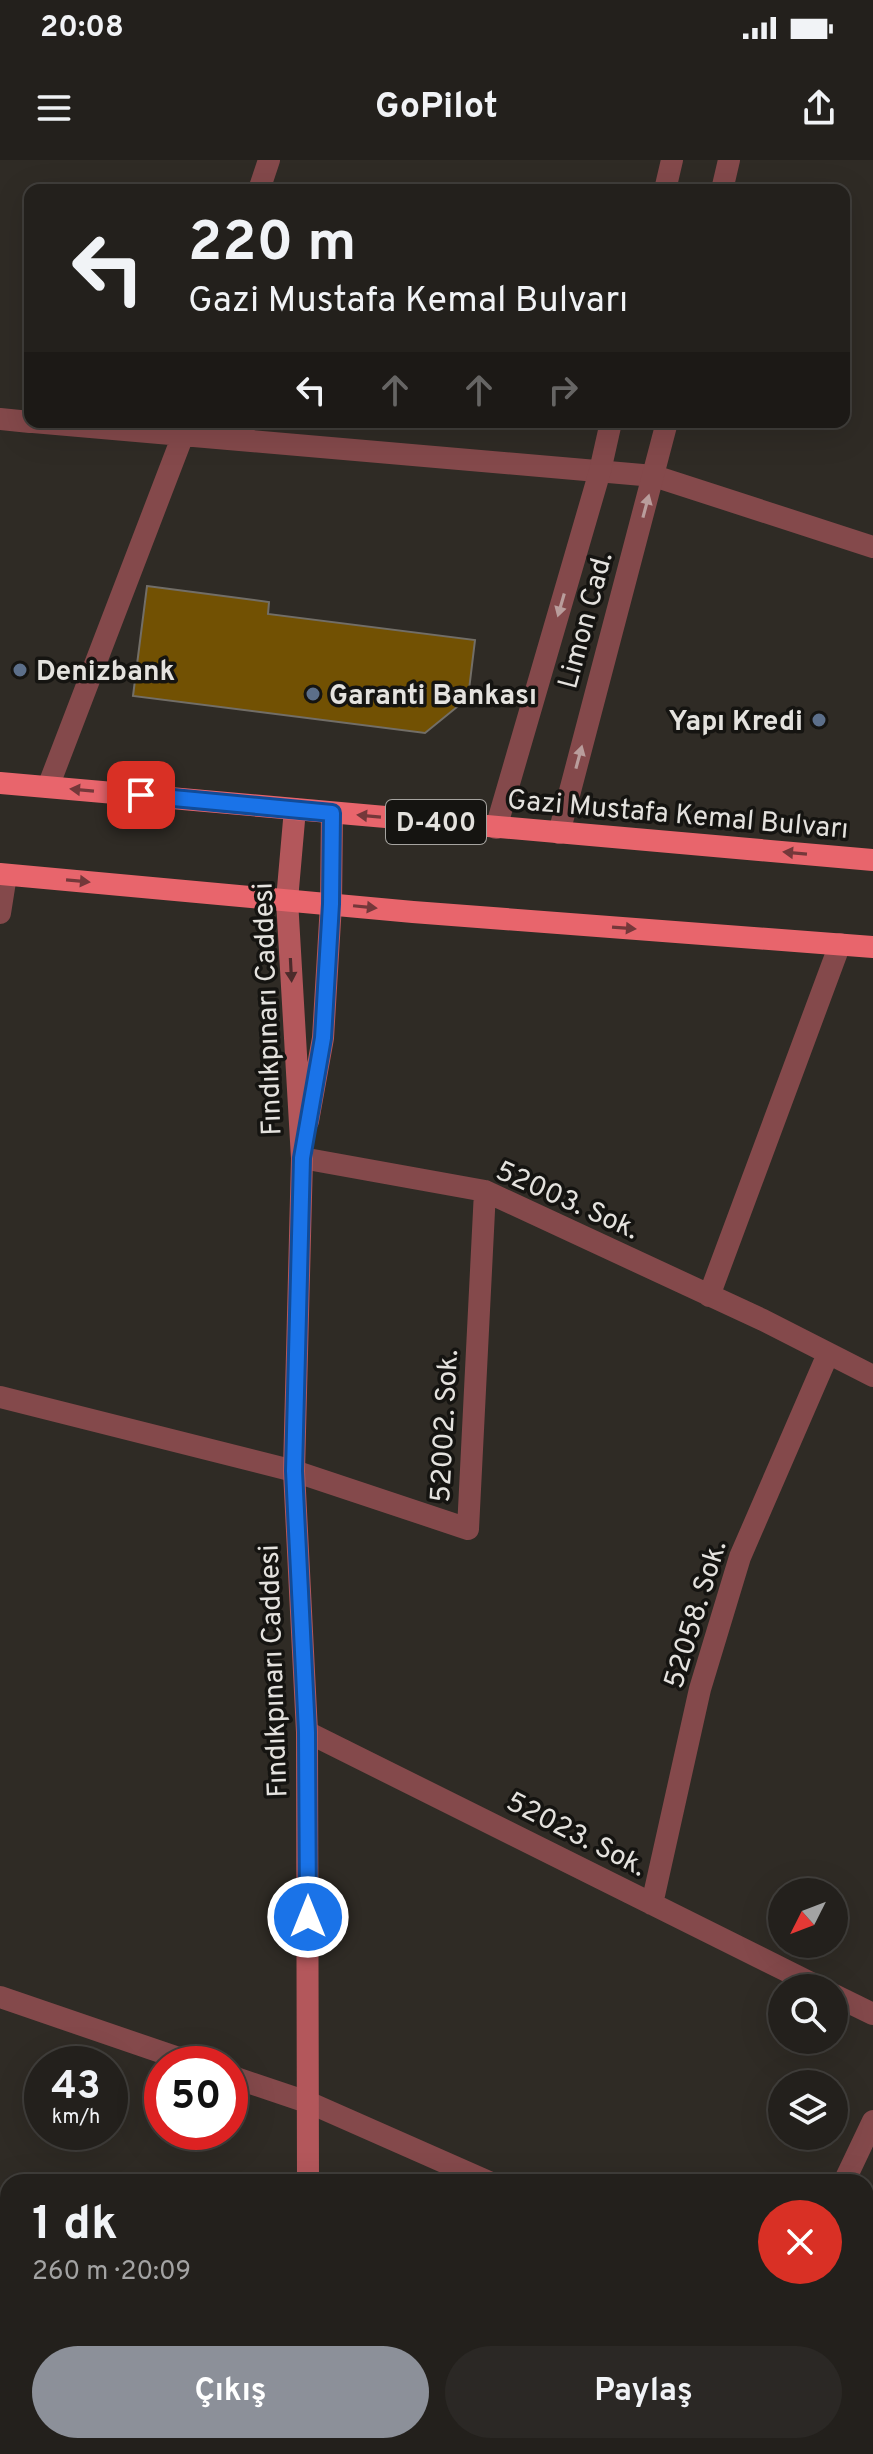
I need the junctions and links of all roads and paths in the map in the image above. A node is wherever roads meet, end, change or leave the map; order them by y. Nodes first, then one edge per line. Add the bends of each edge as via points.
1 (269, 160) edge
2 (672, 160) edge
3 (729, 160) edge
4 (261, 184) edge
5 (666, 184) edge
6 (723, 184) edge
7 (0, 419) edge
8 (24, 421) edge
9 (186, 428) edge
10 (610, 428) edge
11 (666, 428) edge
12 (600, 471) junction
13 (654, 476) junction
14 (873, 547) edge
15 (0, 783) edge
16 (48, 787) junction
17 (295, 809) junction
18 (332, 813) junction
19 (496, 828) junction
20 (559, 833) junction
21 (873, 860) edge
22 (3, 874) edge
23 (287, 900) junction
24 (331, 904) junction
25 (0, 913) edge
26 (840, 944) junction
27 (873, 947) edge
28 (302, 1158) junction
29 (485, 1191) junction
30 (709, 1296) junction
31 (828, 1354) junction
32 (873, 1376) edge
33 (0, 1397) edge
34 (294, 1471) junction
35 (307, 1732) junction
36 (652, 1904) junction
37 (793, 1974) edge
38 (0, 1997) edge
39 (848, 2002) edge
40 (873, 2014) edge
41 (144, 2046) edge
42 (248, 2082) edge
43 (310, 2103) junction
44 (873, 2121) edge
45 (308, 2174) edge
46 (471, 2174) edge
47 (848, 2174) edge

1 - 4 street
2 - 5 street
3 - 6 street
7 - 8 street
9 - 12 street
9 - 16 street
10 - 12 street, Limon Cad.
11 - 13 street, Limon Cad.
12 - 13 street
12 -> 19 street, Limon Cad.
13 - 14 street
20 -> 13 street, Limon Cad.
15 - 16 highway, Gazi Mustafa Kemal Bulvarı / D-400
17 -> 16 highway, Gazi Mustafa Kemal Bulvarı / D-400
17 - 18 highway, Gazi Mustafa Kemal Bulvarı / D-400
17 - 23 main road, Fındıkpınarı Caddesi
19 -> 18 highway, Gazi Mustafa Kemal Bulvarı / D-400
18 - 24 main road, Fındıkpınarı Caddesi
19 - 20 highway, Gazi Mustafa Kemal Bulvarı / D-400
21 -> 20 highway, Gazi Mustafa Kemal Bulvarı / D-400
22 -> 23 highway
22 - 25 street
23 - 24 highway
23 -> 28 main road, Fındıkpınarı Caddesi
24 -> 26 highway
24 - 28 main road, Fındıkpınarı Caddesi via 323,1038
26 - 27 highway
26 - 30 street
28 - 29 street, 52003. Sok.
28 - 34 main road, Fındıkpınarı Caddesi
29 - 30 street, 52003. Sok.
29 - 34 street, 52002. Sok. via 468,1529
30 - 31 street, 52003. Sok.
31 - 32 street, 52003. Sok.
31 - 36 street, 52058. Sok. via 740,1557 700,1689
33 - 34 street
34 - 35 main road, Fındıkpınarı Caddesi
35 - 36 street, 52023. Sok.
35 - 43 main road, Fındıkpınarı Caddesi
36 - 37 street, 52023. Sok.
38 - 41 street
39 - 40 street
42 - 43 street
43 - 45 main road, Fındıkpınarı Caddesi
43 - 46 street
44 - 47 street

